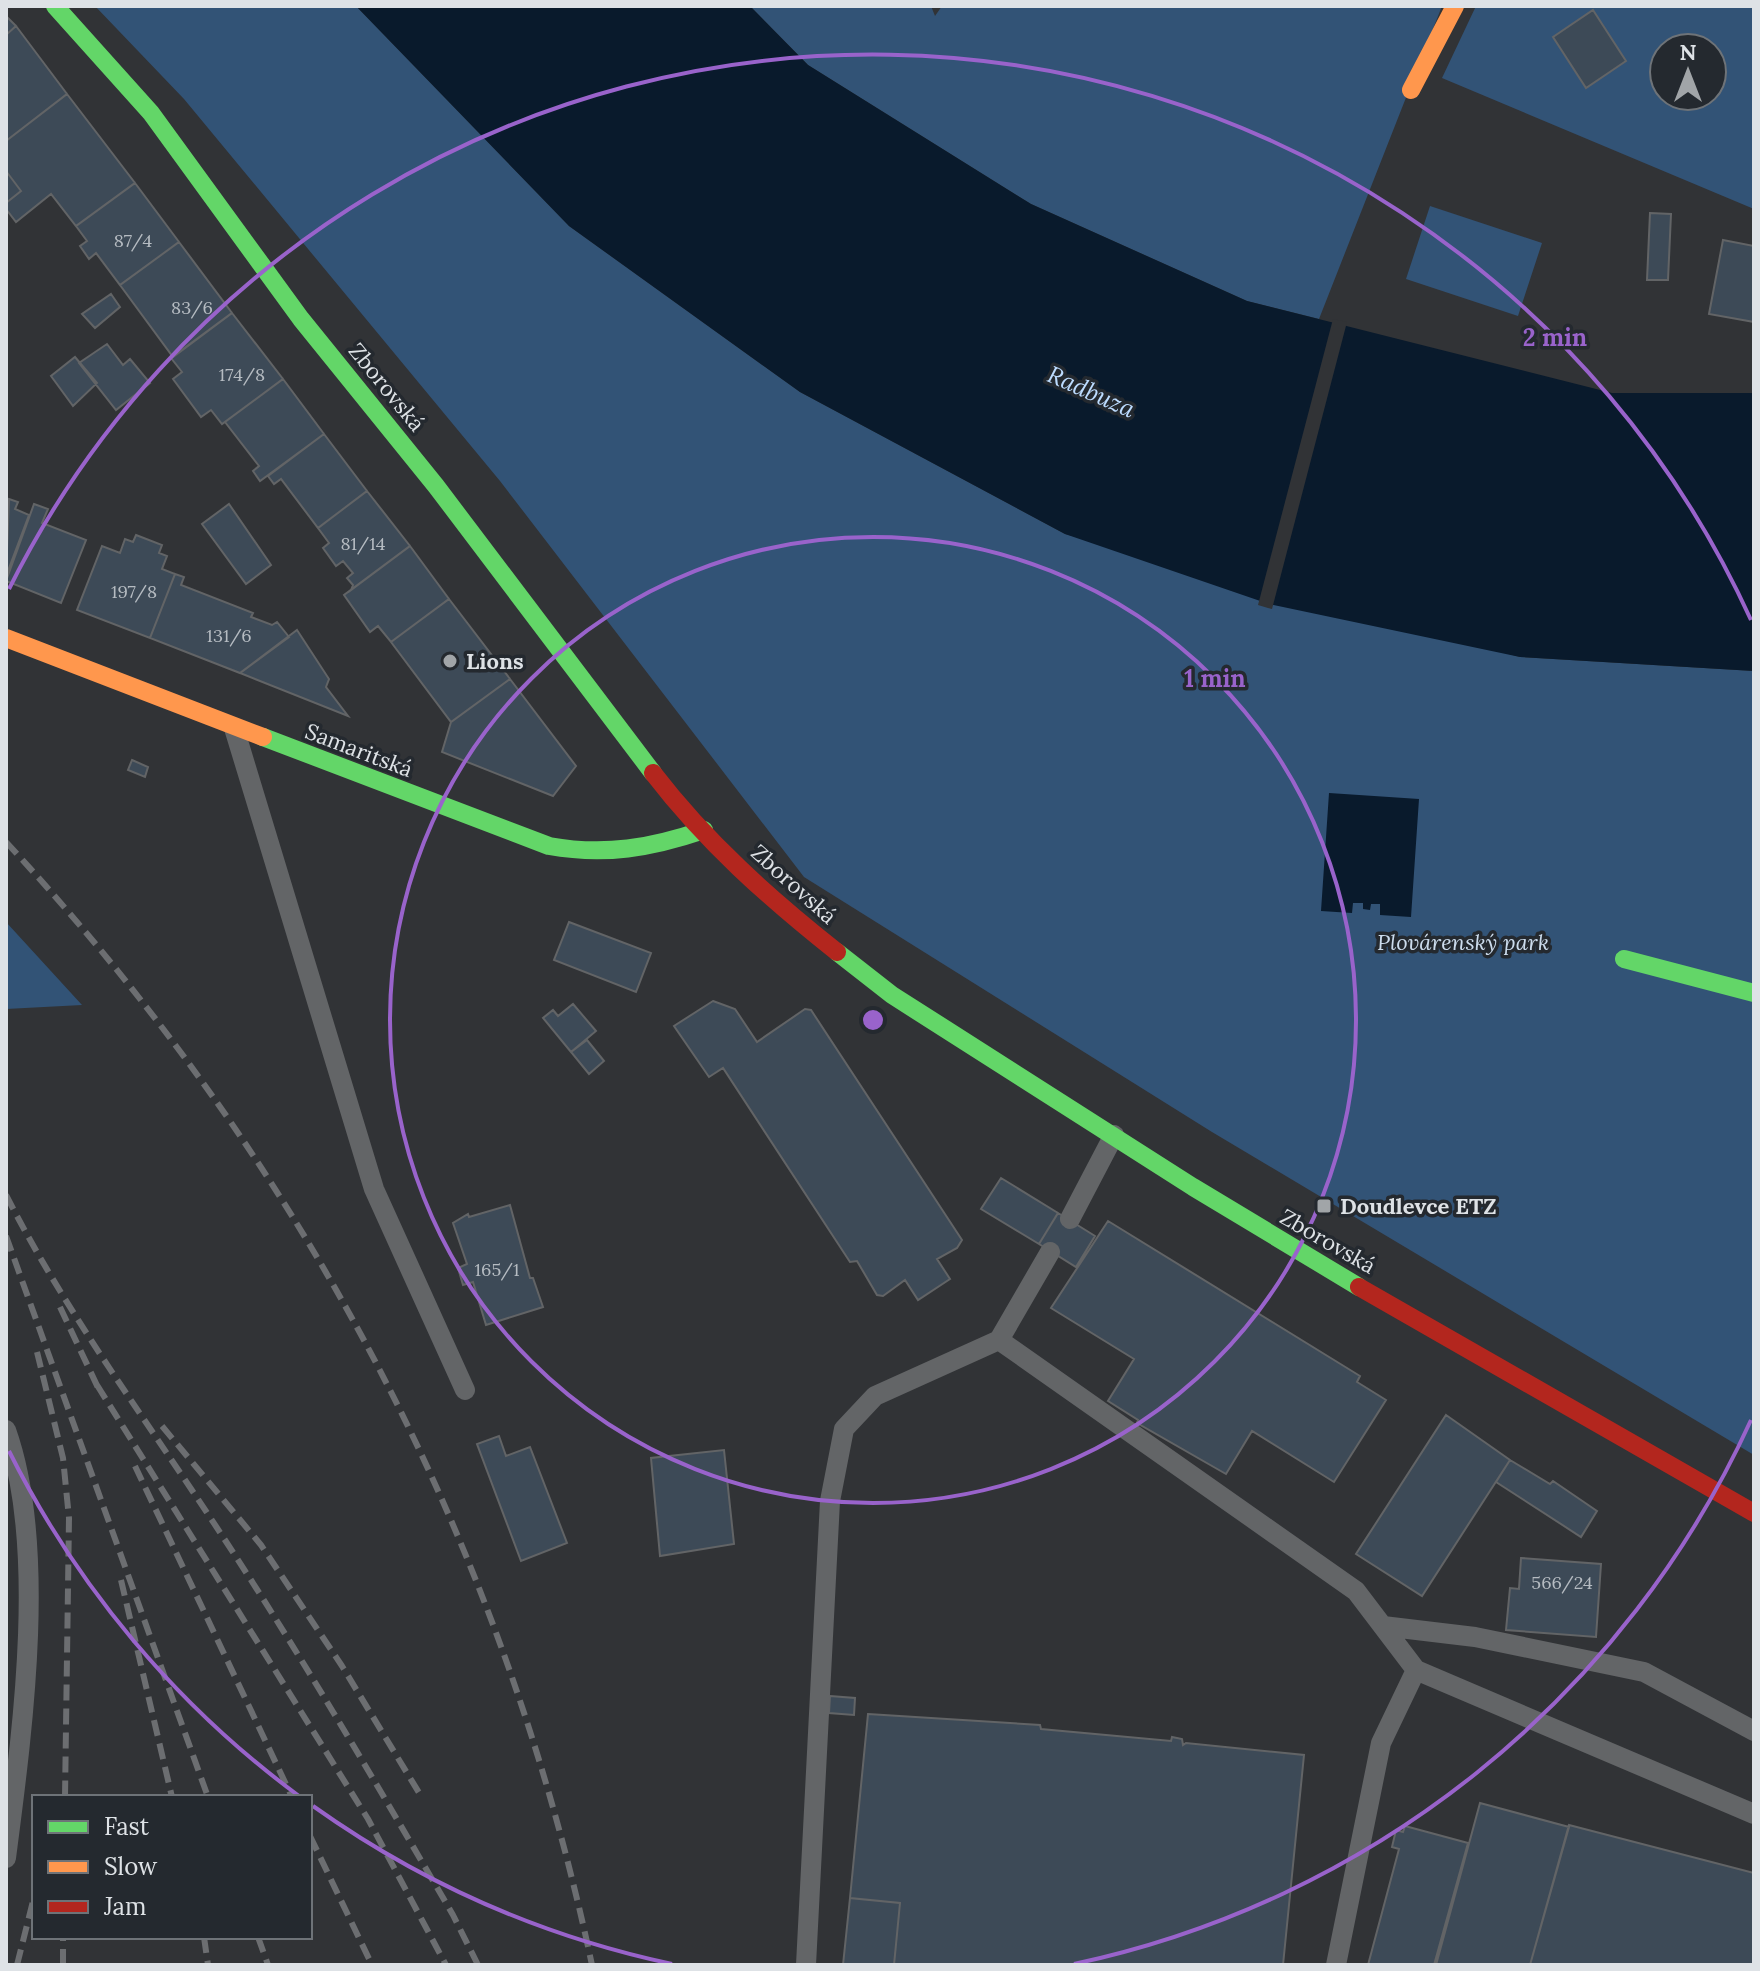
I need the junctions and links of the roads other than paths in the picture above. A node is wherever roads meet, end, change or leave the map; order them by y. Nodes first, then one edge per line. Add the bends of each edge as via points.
1 (55, 6) edge
2 (1455, 6) edge
3 (1411, 90) dead end
4 (6, 638) edge
5 (234, 728) junction
6 (704, 830) junction
7 (1624, 959) dead end
8 (1754, 993) edge
9 (1114, 1135) junction
10 (1070, 1219) dead end
11 (1050, 1252) dead end
12 (999, 1340) junction
13 (465, 1390) dead end
14 (6, 1430) edge
15 (1754, 1513) edge
16 (1383, 1626) junction
17 (1416, 1670) junction
18 (1754, 1731) edge
19 (1754, 1814) edge
20 (6, 1858) edge
21 (806, 1965) edge
22 (1336, 1965) edge

1 - 6 main road, Zborovská via 151,113 301,319 436,486 676,803
2 - 3 main road
4 - 5 main road, Samaritská
5 - 6 main road, Samaritská via 549,846 609,855 653,848
5 - 13 lane via 374,1189
6 - 9 main road, Zborovská via 755,886 892,995
7 - 8 main road
9 - 10 lane
9 - 15 main road, Zborovská via 1296,1251
11 - 12 lane
12 - 16 lane via 1356,1591
12 - 21 lane via 875,1396 844,1429 830,1501
14 - 20 lane via 19,1468 28,1651
16 - 17 lane
16 - 18 lane via 1475,1637 1644,1672
17 - 19 lane
17 - 22 lane via 1381,1743

